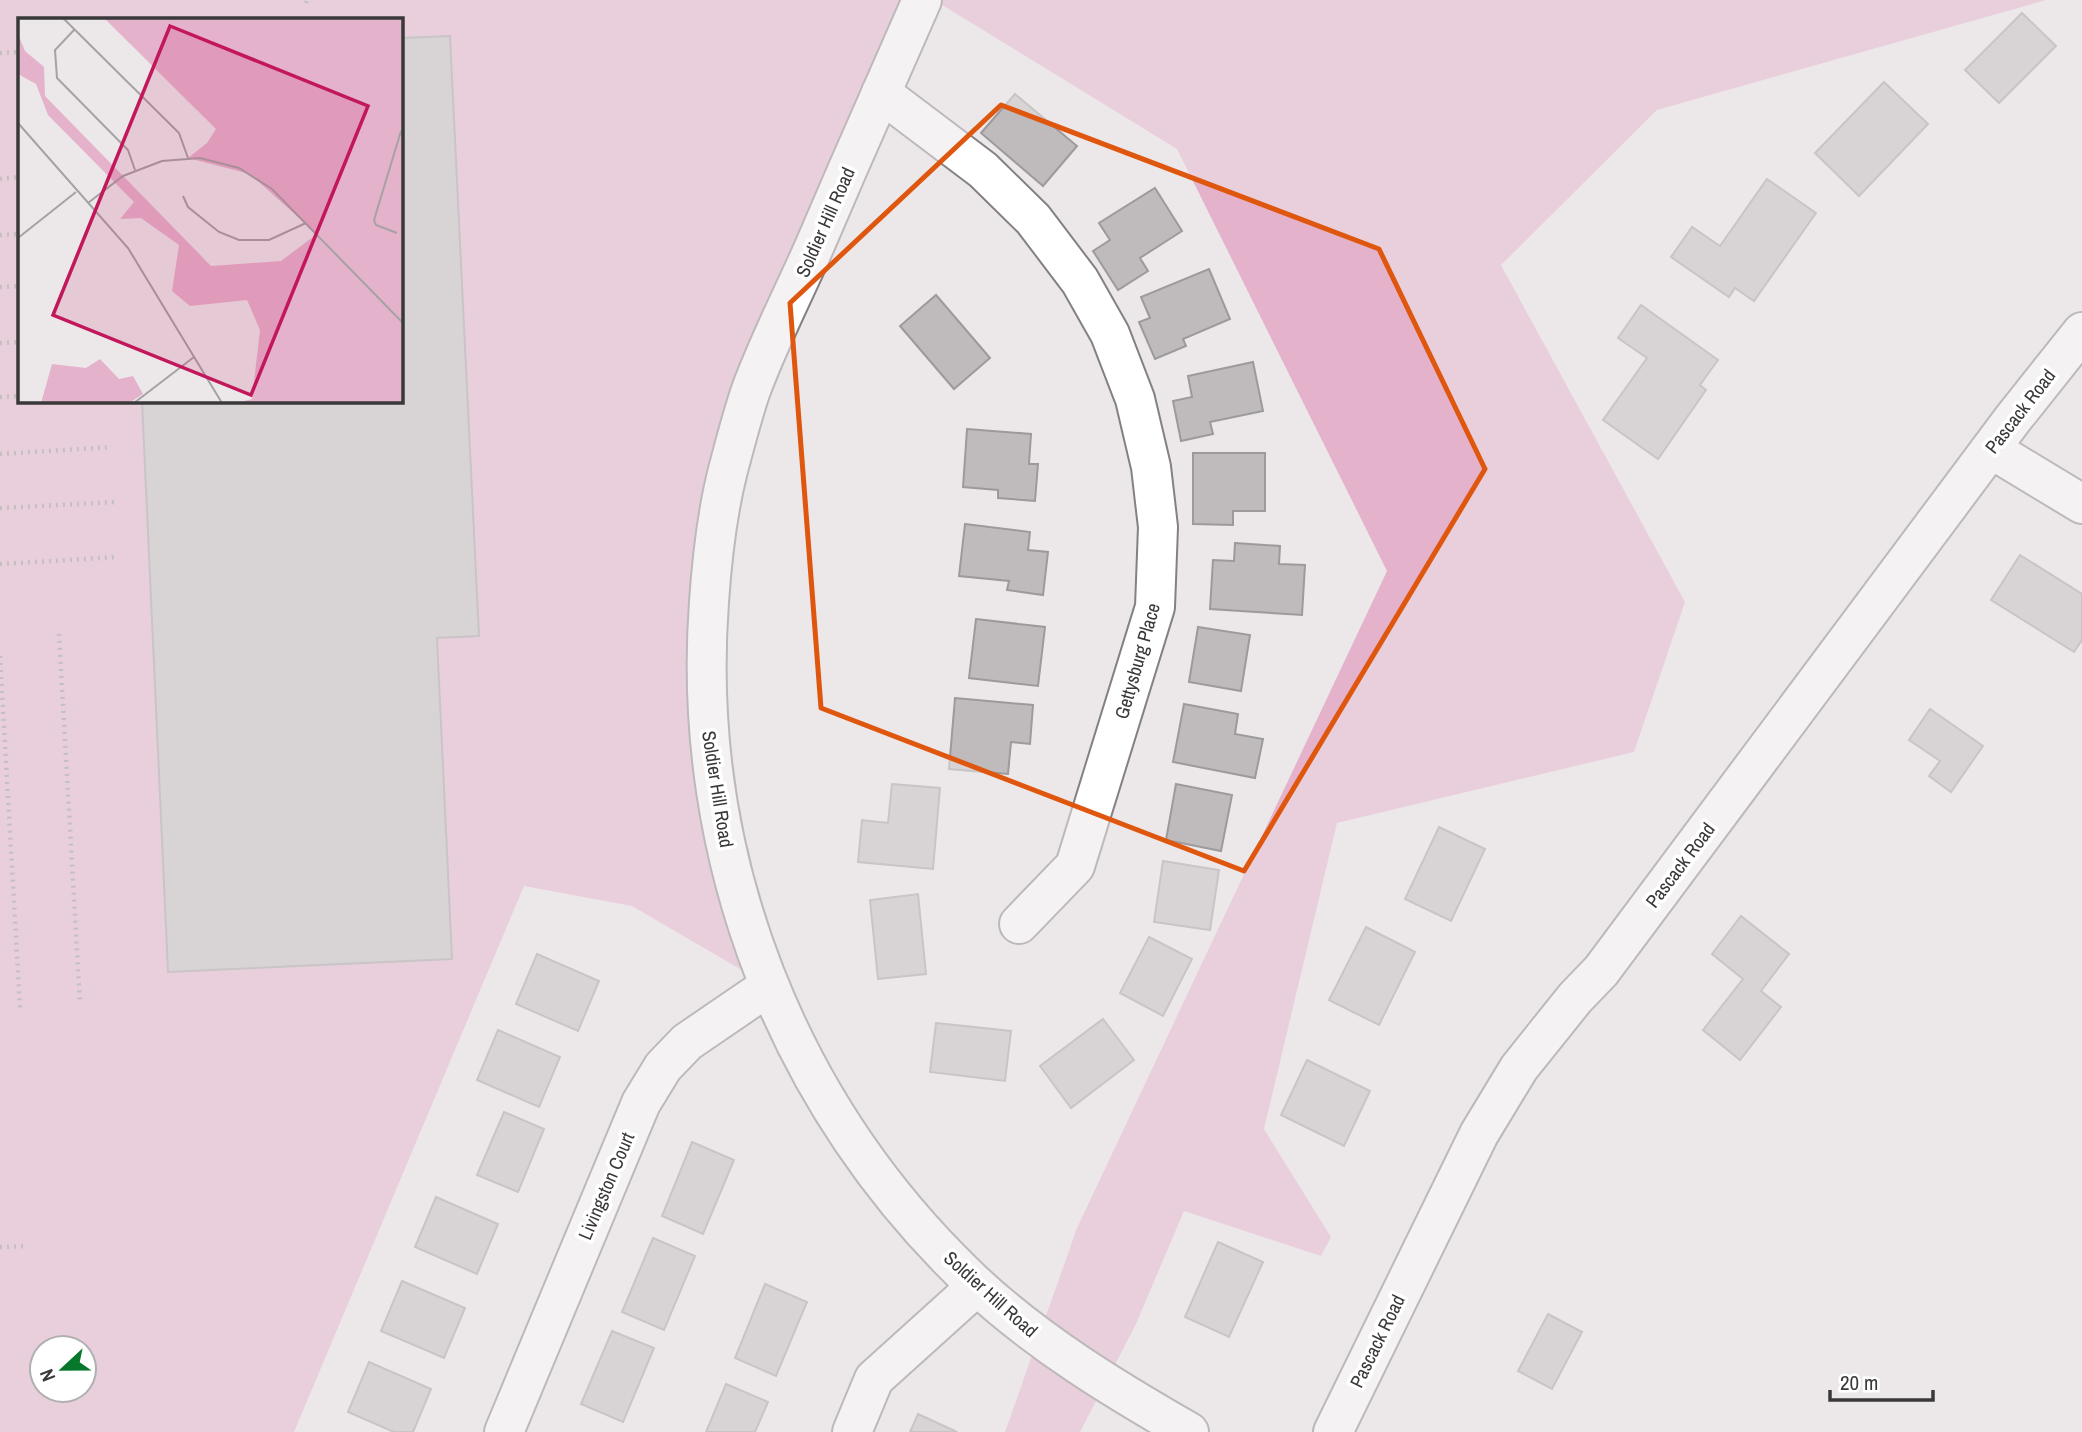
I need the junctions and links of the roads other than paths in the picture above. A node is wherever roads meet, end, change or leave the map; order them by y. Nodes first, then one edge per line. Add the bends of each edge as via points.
1 (922, 0) edge
2 (881, 93) junction
3 (2082, 332) edge
4 (1991, 449) junction
5 (2082, 504) edge
6 (1019, 924) dead end
7 (768, 986) junction
8 (977, 1286) junction
9 (504, 1432) edge
10 (852, 1432) edge
11 (1189, 1432) edge
12 (1333, 1432) edge

1 - 2 street, Soldier Hill Road
2 - 6 street, Gettysburg Place via 984,170 1033,219 1080,281 1110,334 1135,399 1152,467 1158,527 1155,607 1075,866
2 - 7 street, Soldier Hill Road via 751,389 727,474 712,561 705,649 708,738 720,825
3 - 4 street, Pascack Road
4 - 5 street
4 - 12 street, Pascack Road via 1601,971 1519,1068 1479,1134
7 - 8 street, Soldier Hill Road via 806,1067 852,1142 915,1223
7 - 9 street, Livingston Court via 687,1042 663,1066 641,1103
8 - 10 street via 874,1379
8 - 11 street, Soldier Hill Road via 1046,1343

